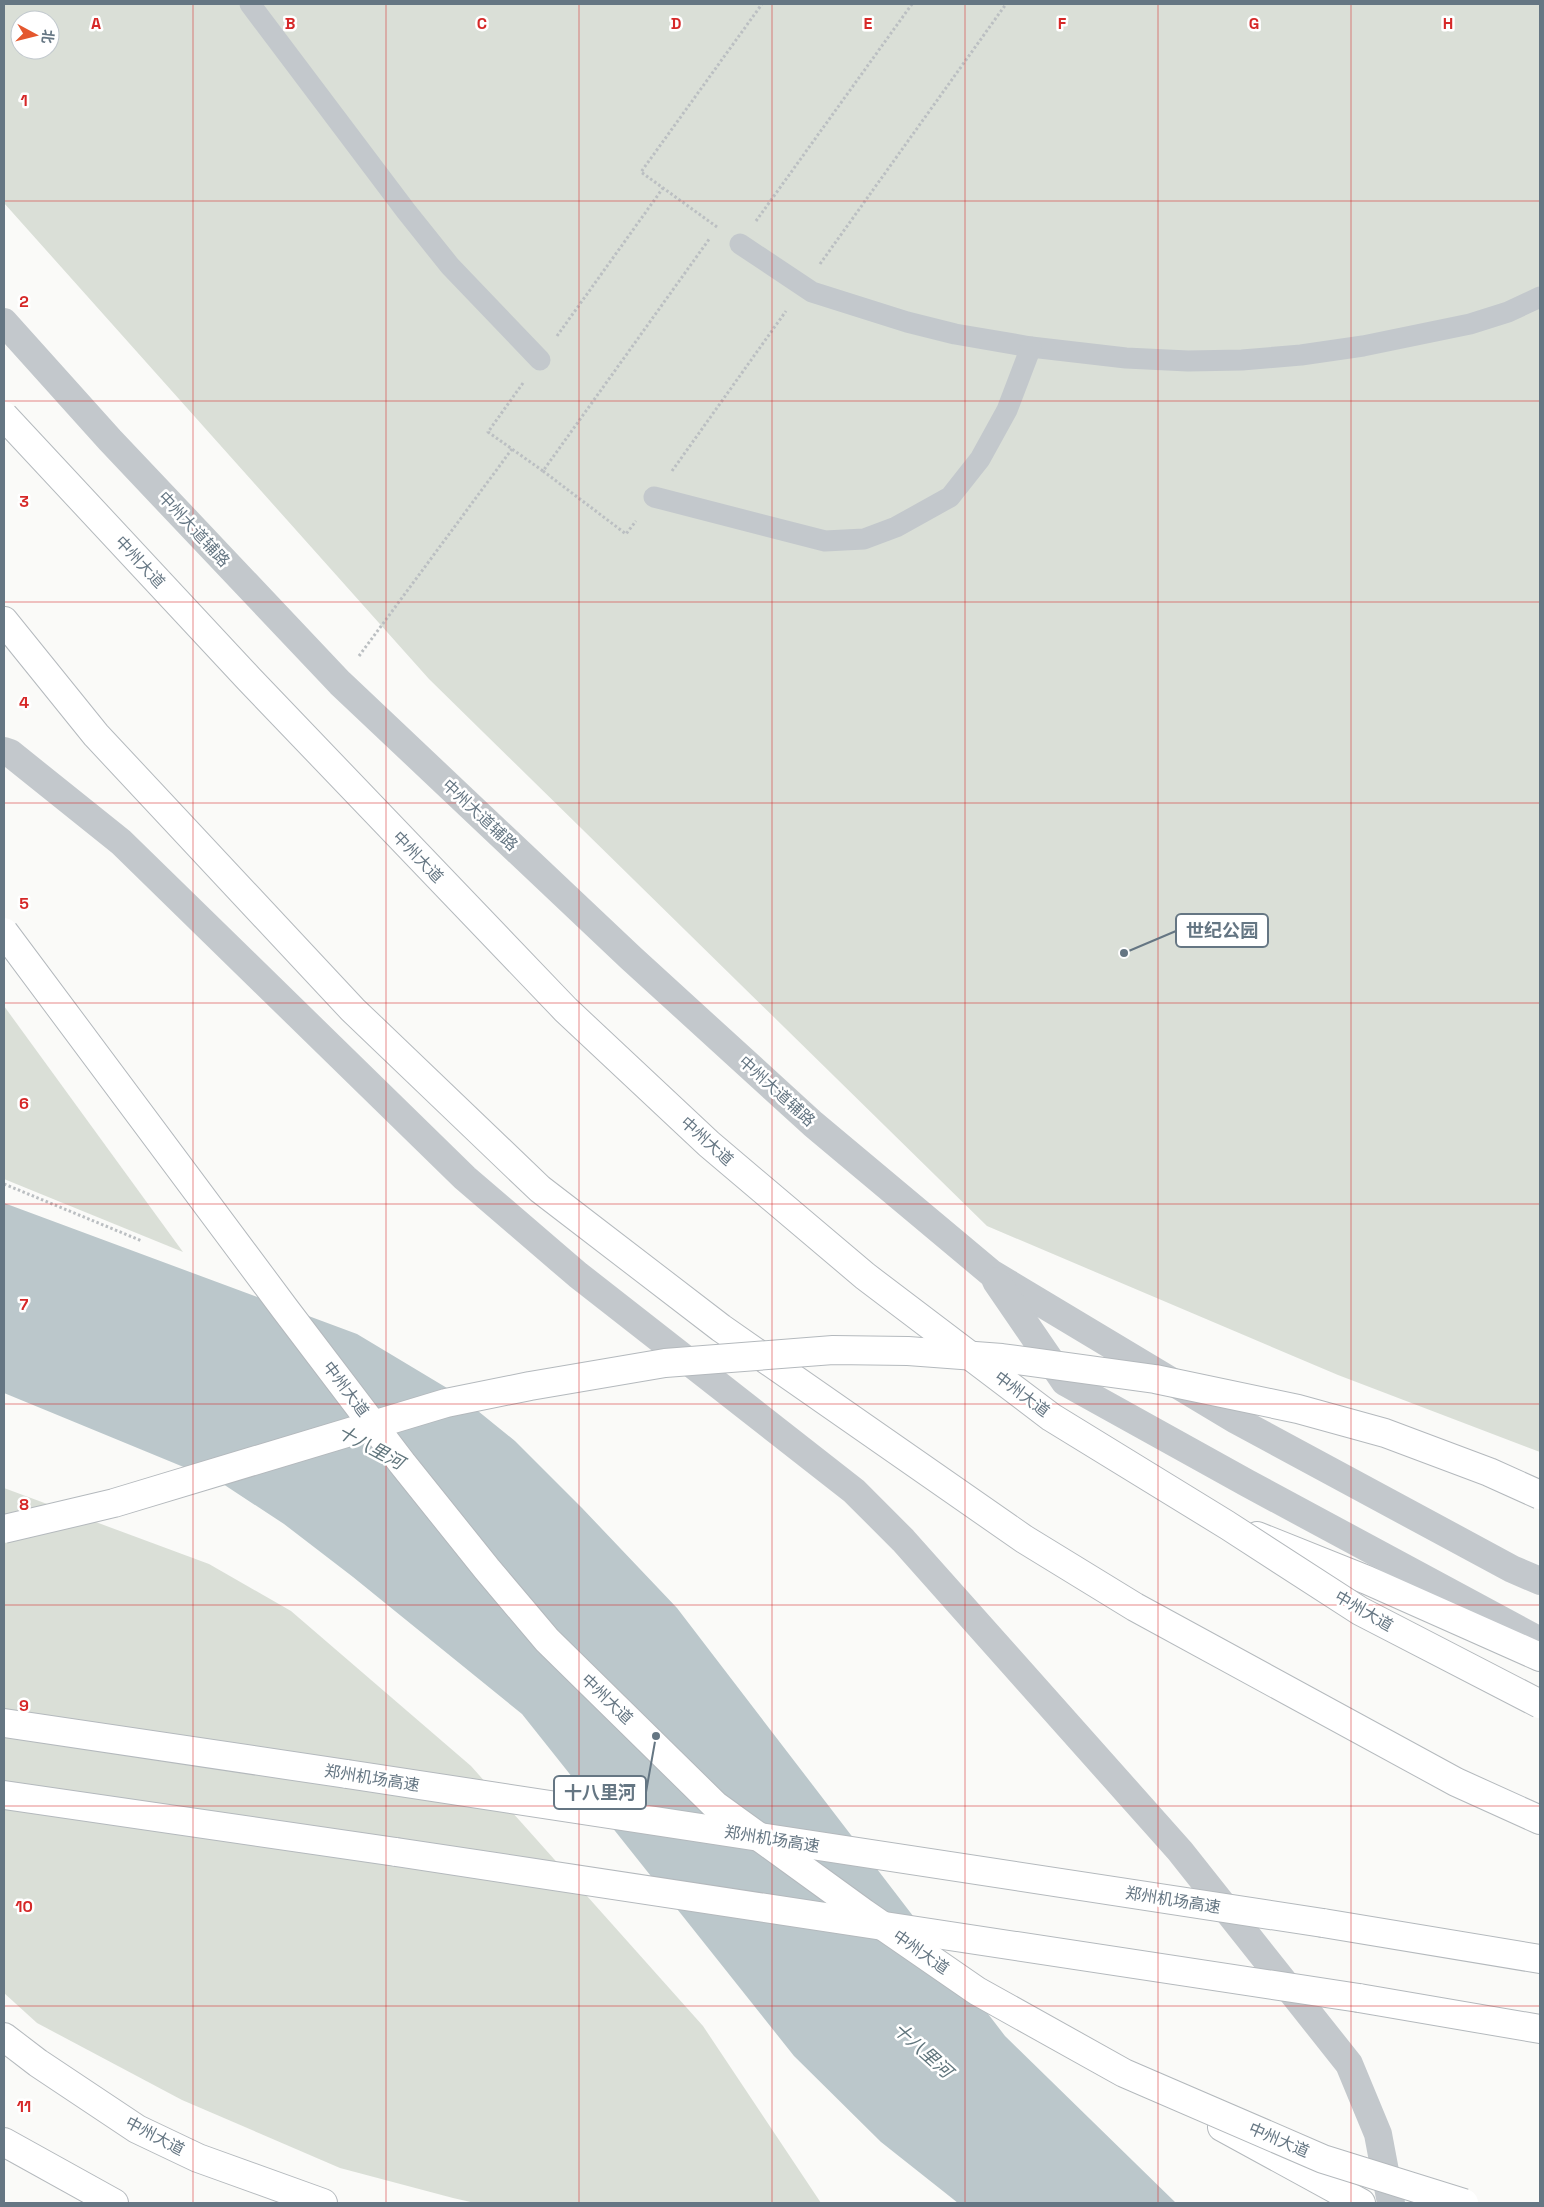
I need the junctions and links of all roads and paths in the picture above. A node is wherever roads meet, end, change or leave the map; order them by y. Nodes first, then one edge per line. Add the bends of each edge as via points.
1 (250, 4) edge
2 (762, 4) edge
3 (912, 4) edge
4 (663, 188) junction
5 (718, 227) junction
6 (740, 244) junction
7 (1540, 297) edge
8 (4, 322) edge
9 (1031, 346) junction
10 (540, 360) junction
11 (4, 416) edge
12 (512, 449) junction
13 (654, 496) dead end
14 (4, 621) edge
15 (340, 683) junction
16 (4, 751) edge
17 (4, 932) edge
18 (4, 1184) edge
19 (142, 1241) dead end
20 (991, 1273) junction
21 (1540, 1495) edge
22 (1227, 1525) junction
23 (4, 1529) edge
24 (1540, 1581) edge
25 (1540, 1641) edge
26 (1540, 1657) edge
27 (1540, 1704) edge
28 (4, 1723) edge
29 (4, 1795) edge
30 (1540, 1820) edge
31 (1540, 1958) edge
32 (1540, 2028) edge
33 (4, 2037) edge
34 (1124, 2073) junction
35 (4, 2142) edge
36 (114, 2203) edge
37 (323, 2203) edge
38 (1361, 2203) edge
39 (1391, 2203) edge
40 (1464, 2203) edge

1 - 10 lane via 450,266
2 - 4 path via 641,172
3 - 6 path
4 - 5 path
4 - 10 path
5 - 6 path
5 - 12 path via 543,471
6 - 9 lane via 812,292 954,334
7 - 9 lane via 1470,324 1301,355 1188,361 1126,358
8 - 15 street, 中州大道辅路 via 110,440
9 - 13 lane via 1007,410 980,459 950,497 896,527 864,539 825,541
10 - 12 path via 488,432
11 - 22 main road, 中州大道, bridge via 540,983 709,1144 865,1276 1051,1417
12 - 15 path
14 - 30 main road via 96,735 353,1010 540,1189 720,1328 1024,1539 1136,1607 1447,1777
15 - 20 street, 中州大道辅路 via 813,1124
16 - 39 street via 121,842 465,1178 578,1276 854,1491 903,1540 1180,1852 1349,2064 1378,2134
17 - 34 main road, 中州大道, bridge via 402,1463 547,1640 716,1805 977,1991
18 - 19 path
20 - 24 street via 1236,1420
20 - 25 street via 1065,1382
21 - 23 main road, bridge via 1385,1433 1298,1409 1155,1379 1002,1358 908,1351 833,1350 665,1363 446,1403 114,1503
22 - 26 main road, bridge via 1367,1580
22 - 27 main road, 中州大道, bridge via 1360,1611
28 - 31 main road, 郑州机场高速, bridge
29 - 32 main road, bridge via 1359,1998
33 - 37 main road, 中州大道 via 138,2129 198,2158
34 - 38 main road, bridge
34 - 40 main road, 中州大道, bridge via 1323,2159
35 - 36 main road

